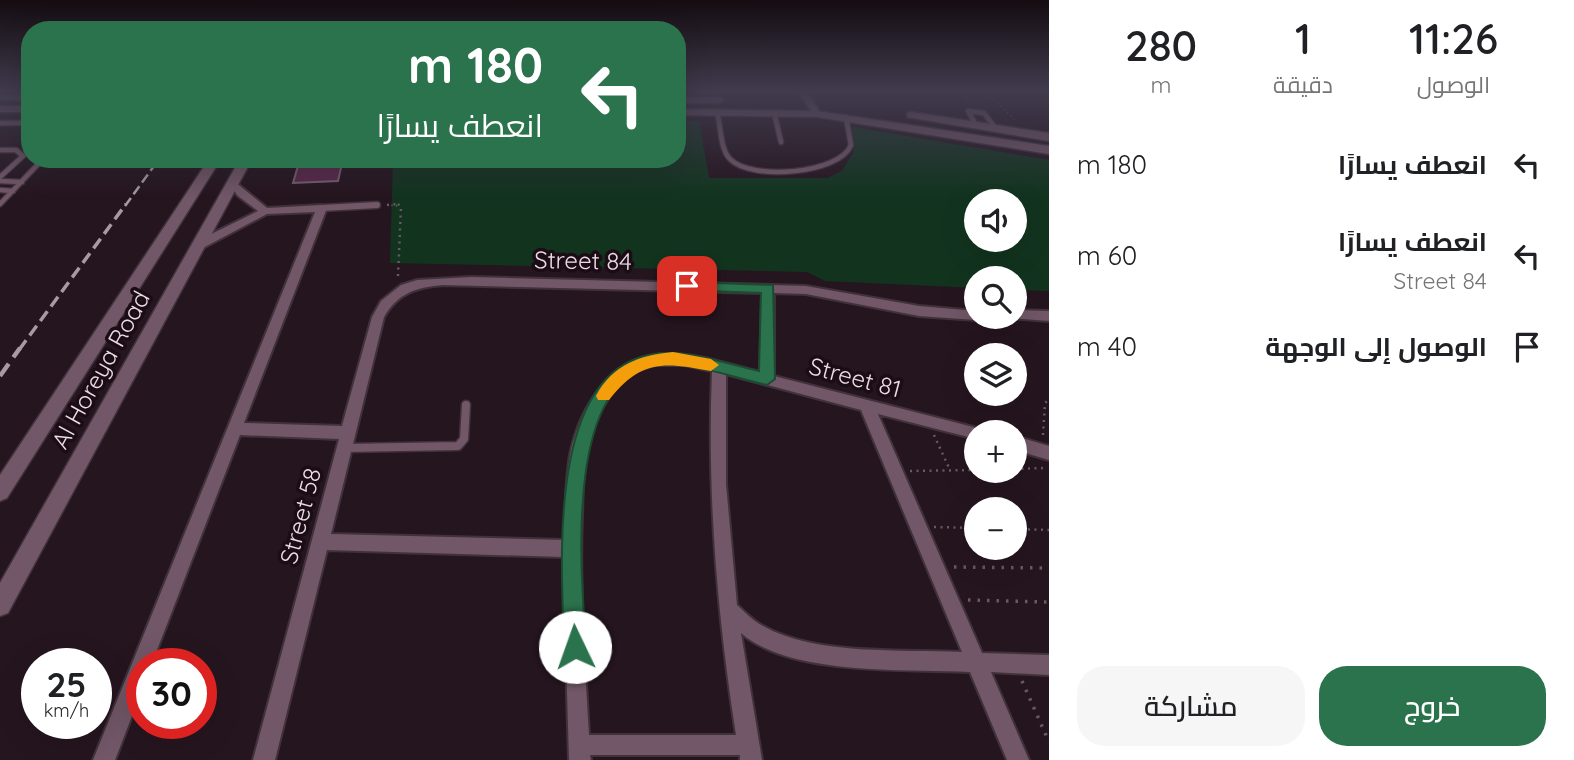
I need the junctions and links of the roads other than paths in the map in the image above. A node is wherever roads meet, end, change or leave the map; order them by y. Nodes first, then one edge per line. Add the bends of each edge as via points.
1 (721, 125) edge
2 (777, 125) edge
3 (848, 125) edge
4 (898, 125) edge
5 (978, 125) edge
6 (1049, 137) edge
7 (780, 142) dead end
8 (0, 150) edge
9 (1049, 150) edge
10 (21, 154) edge
11 (21, 158) edge
12 (35, 168) edge
13 (209, 168) edge
14 (242, 168) edge
15 (0, 179) edge
16 (22, 182) junction
17 (234, 184) junction
18 (0, 190) edge
19 (13, 191) junction
20 (0, 204) edge
21 (377, 205) road end
22 (323, 208) junction
23 (265, 211) junction
24 (197, 246) junction
25 (768, 289) junction
26 (398, 290) joint
27 (964, 314) edge
28 (1027, 316) edge
29 (1049, 316) edge
30 (719, 367) junction
31 (767, 379) junction
32 (866, 404) junction
33 (466, 405) dead end
34 (235, 429) junction
35 (964, 430) edge
36 (346, 440) junction
37 (1027, 446) edge
38 (1046, 452) edge
39 (0, 492) edge
40 (319, 542) junction
41 (571, 549) junction
42 (0, 605) edge
43 (730, 611) junction
44 (148, 648) edge
45 (976, 662) junction
46 (1049, 665) edge
47 (126, 704) edge
48 (580, 753) edge
49 (750, 753) edge
50 (104, 760) edge
51 (264, 760) edge
52 (1018, 760) edge

1 - 3 lane via 729,157 738,165 817,170 850,151
2 - 7 lane
4 - 9 street
5 - 6 street
8 - 10 lane
11 - 15 lane
12 - 16 lane
13 - 39 street, Al Horeya Road
14 - 17 street, Al Horeya Road
15 - 16 lane
16 - 19 lane
17 - 23 street
17 - 24 street, Al Horeya Road
18 - 19 lane
19 - 20 lane
21 - 22 lane
22 - 23 street
22 - 34 street
23 - 24 street
24 - 42 street, Al Horeya Road
25 - 26 street, Street 84 via 471,281 432,282
25 - 27 street, Street 84
25 - 31 street
26 - 36 street, Street 58 via 378,317
28 - 29 street
30 - 31 street, Street 81
30 - 41 street, Street 81 via 673,358 652,360 618,377 591,418 580,448
30 - 43 street via 718,486
31 - 32 street, Street 81
32 - 35 street, Street 81
32 - 45 street
33 - 36 lane via 464,439 458,446
34 - 36 street
34 - 44 street
36 - 40 street, Street 58
37 - 38 street
40 - 41 street
40 - 51 street, Street 58
41 - 48 street, Street 81
43 - 45 street via 752,631 802,651
43 - 49 street
45 - 46 street
45 - 52 street
47 - 50 street
48 - 49 street

